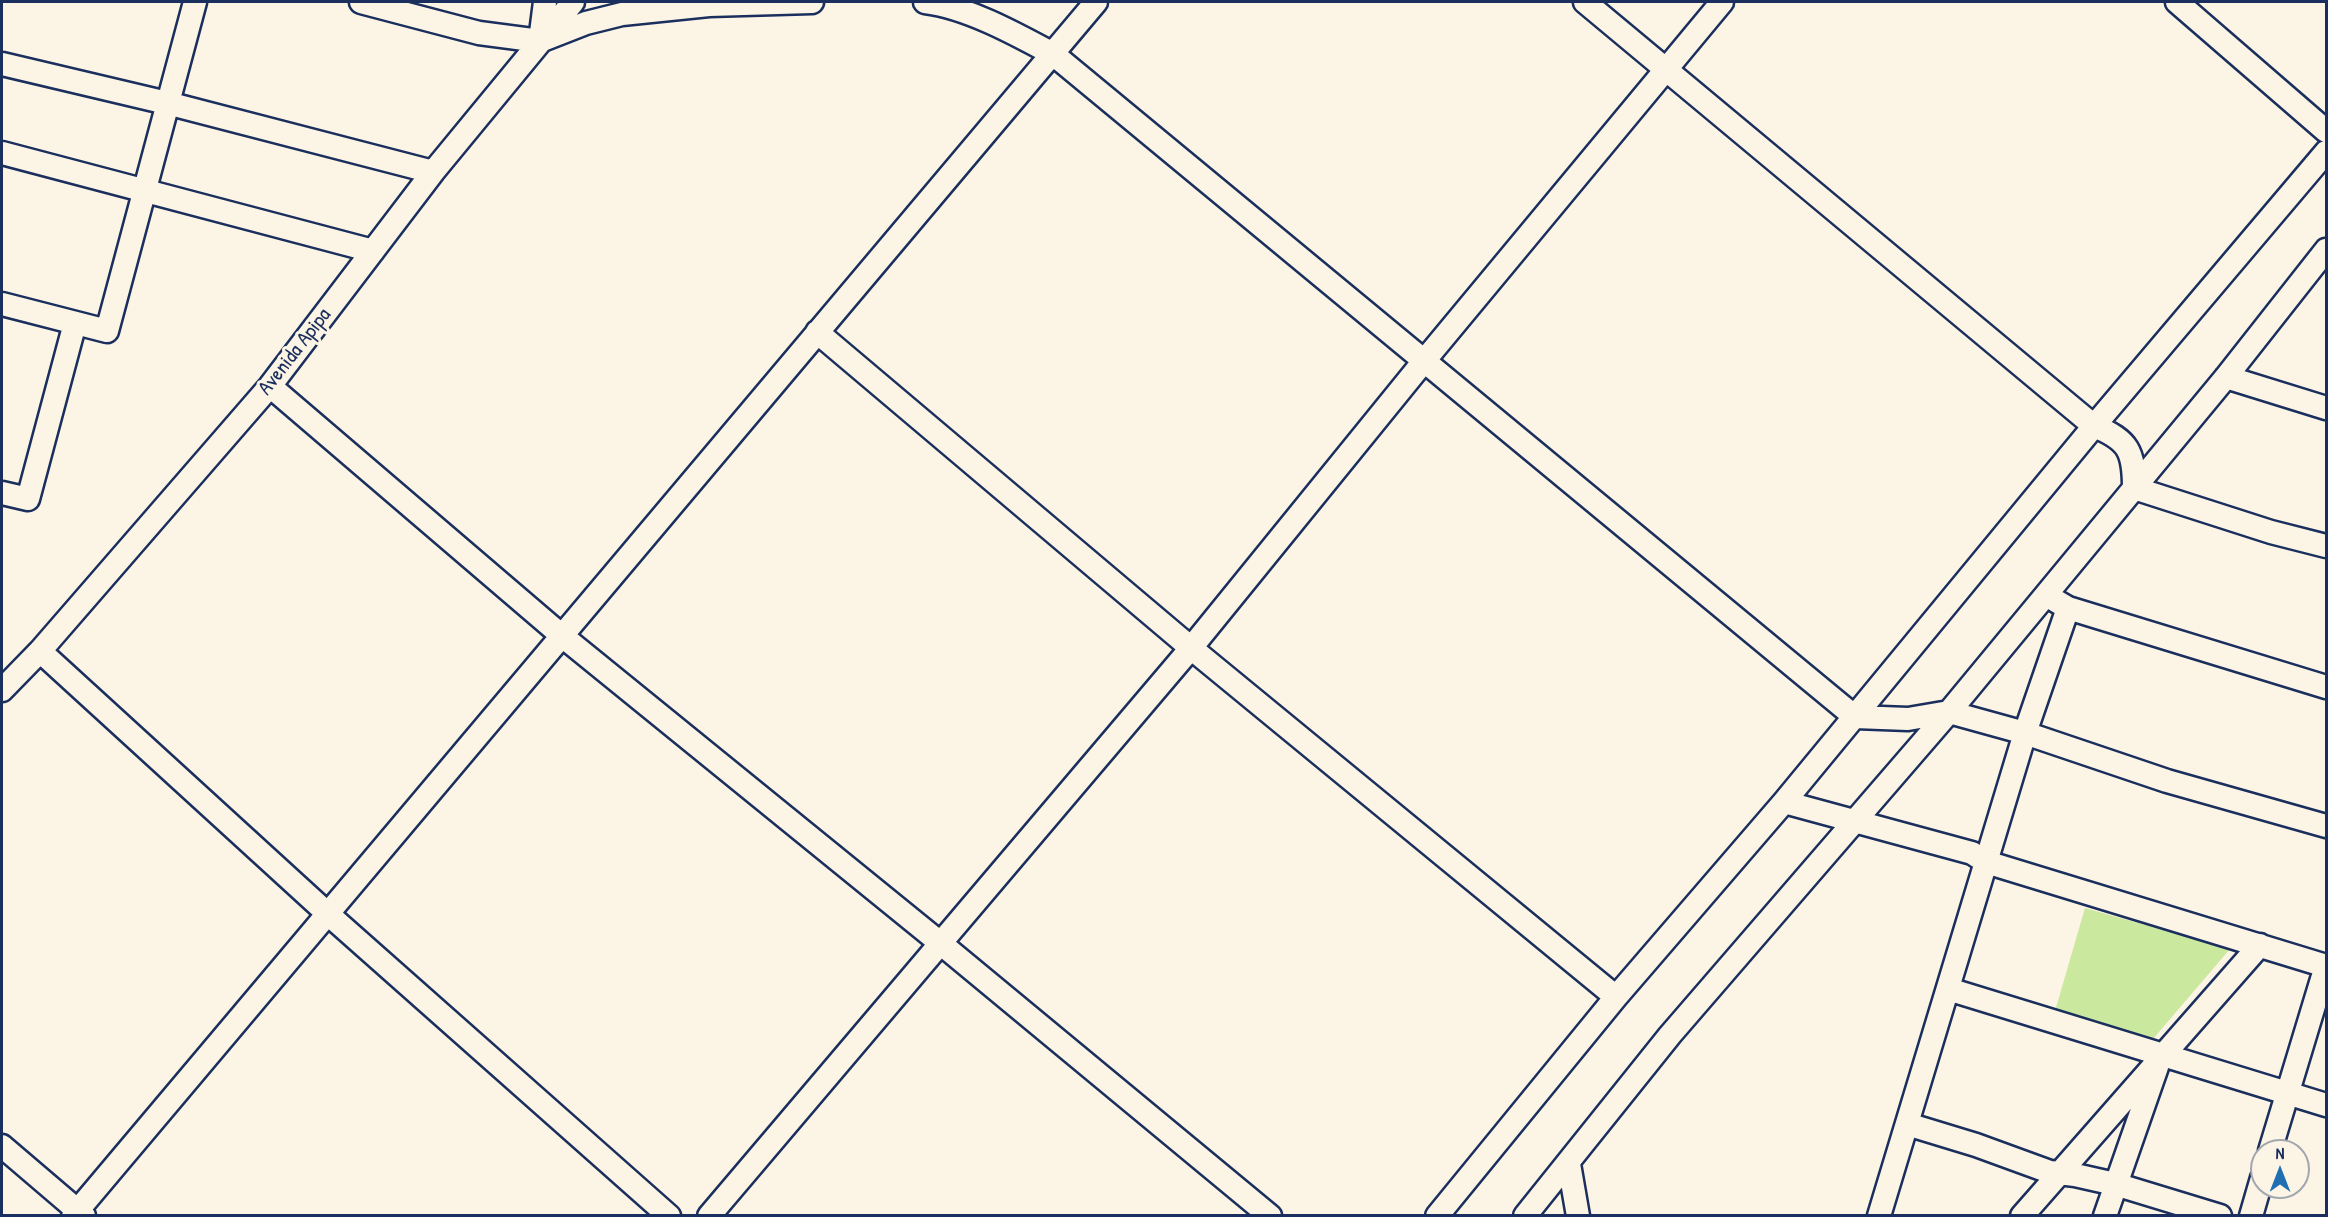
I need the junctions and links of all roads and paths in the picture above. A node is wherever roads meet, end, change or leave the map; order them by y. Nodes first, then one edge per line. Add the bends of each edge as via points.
1 (195, 2) edge
2 (361, 2) edge
3 (545, 2) edge
4 (573, 2) edge
5 (812, 2) edge
6 (925, 2) edge
7 (1096, 2) edge
8 (1586, 2) edge
9 (1722, 2) edge
10 (2176, 2) edge
11 (540, 41) junction
12 (1053, 54) junction
13 (2, 64) edge
14 (1667, 68) junction
15 (167, 103) junction
16 (2326, 131) edge
17 (2326, 152) edge
18 (2, 153) edge
19 (432, 172) junction
20 (145, 190) junction
21 (373, 251) junction
22 (2322, 262) edge
23 (2, 304) edge
24 (75, 323) junction
25 (817, 332) junction
26 (1424, 361) junction
27 (2226, 377) junction
28 (270, 386) junction
29 (2326, 408) edge
30 (2094, 426) junction
31 (2134, 488) junction
32 (2, 493) edge
33 (2326, 546) edge
34 (2044, 595) junction
35 (2068, 608) junction
36 (561, 635) junction
37 (1191, 648) junction
38 (40, 651) junction
39 (2326, 687) edge
40 (2, 690) edge
41 (1949, 712) junction
42 (1855, 717) junction
43 (2025, 733) junction
44 (1784, 802) junction
45 (1856, 822) junction
46 (2326, 826) edge
47 (1986, 862) junction
48 (328, 914) junction
49 (939, 942) junction
50 (2260, 945) junction
51 (2326, 966) edge
52 (1948, 989) junction
53 (1616, 997) junction
54 (2161, 1055) junction
55 (2288, 1093) junction
56 (2326, 1105) edge
57 (1907, 1124) junction
58 (2274, 1139) edge
59 (2, 1146) edge
60 (1569, 1164) junction
61 (2058, 1173) junction
62 (2115, 1184) junction
63 (2256, 1199) edge
64 (78, 1214) edge
65 (669, 1215) edge
66 (710, 1215) edge
67 (1269, 1215) edge
68 (1437, 1215) edge
69 (1525, 1215) edge
70 (1578, 1215) edge
71 (1879, 1215) edge
72 (2022, 1215) edge
73 (2106, 1215) edge
74 (2220, 1215) edge
75 (2251, 1215) edge

1 - 15 street
2 - 11 street via 480,33
3 - 11 street
4 - 11 street, Avenida Apipa
5 - 11 street via 709,5 622,14
6 - 12 street via 949,7 1016,34
7 - 12 street
8 - 14 street
9 - 14 street
10 - 16 street
11 - 19 street, Avenida Apipa
12 - 25 street
12 - 26 street
13 - 15 street
14 - 26 street
14 - 30 street
15 - 19 street
15 - 20 street
17 - 30 street
18 - 20 street
19 - 21 street, Avenida Apipa
20 - 21 street
20 - 24 street via 107,332
21 - 28 street, Avenida Apipa
22 - 27 street
23 - 24 street
24 - 32 street via 28,499
25 - 36 street
25 - 37 street
26 - 37 street
26 - 42 street
27 - 29 street
27 - 31 street
28 - 36 street
28 - 38 street, Avenida Apipa
30 - 31 street via 2113,434 2126,446 2134,460
30 - 42 street
31 - 33 street
31 - 34 street
34 - 35 street
34 - 41 street
35 - 39 street
35 - 43 street
36 - 48 street
36 - 49 street
37 - 49 street
37 - 53 street
38 - 40 street, Avenida Apipa
38 - 48 street
41 - 42 street via 1908,720
41 - 43 street
41 - 45 street
42 - 44 street
43 - 46 street via 2167,781
43 - 47 street
44 - 45 street
44 - 53 street
45 - 47 street via 1972,853
45 - 60 street via 1670,1035
47 - 50 street
47 - 52 street
48 - 64 street
48 - 65 street
49 - 66 street
49 - 67 street
50 - 51 street
50 - 54 street
51 - 55 street
52 - 54 street
52 - 57 street
53 - 68 street
54 - 55 street
54 - 61 street
54 - 62 street
55 - 56 street
55 - 58 street
57 - 61 street
57 - 71 street
59 - 64 street
60 - 69 street
60 - 70 street
61 - 62 street
61 - 72 street
62 - 73 street
62 - 74 street
63 - 75 street

